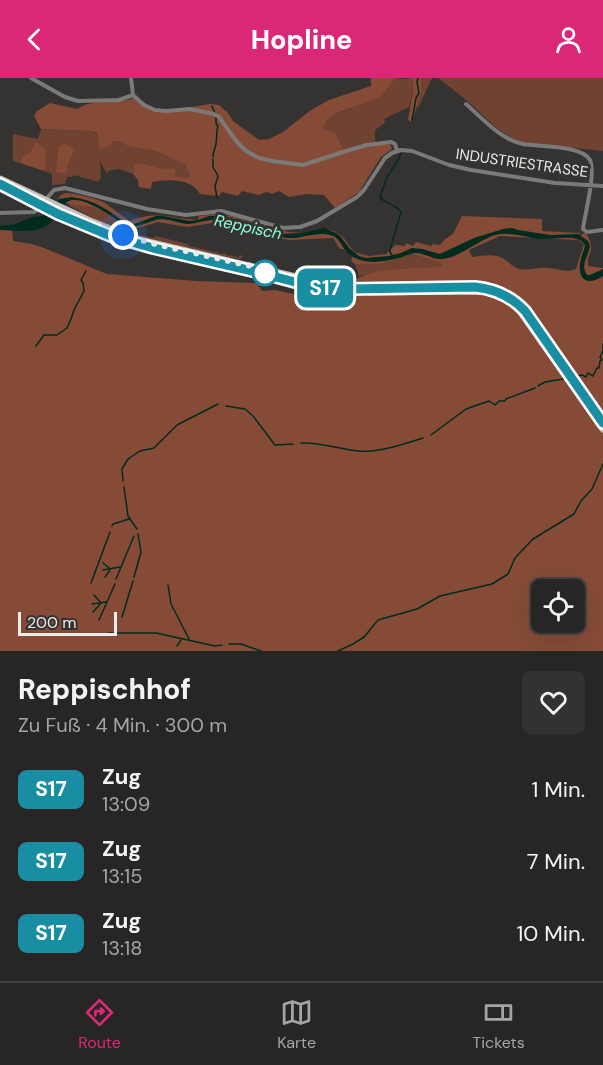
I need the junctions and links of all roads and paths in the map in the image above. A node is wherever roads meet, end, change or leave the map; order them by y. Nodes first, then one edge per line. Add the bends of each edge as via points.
1 (31, 78) edge
2 (131, 78) edge
3 (133, 95) junction
4 (466, 104) dead end
5 (397, 151) junction
6 (0, 177) edge
7 (590, 185) junction
8 (603, 186) edge
9 (47, 199) junction
10 (0, 213) edge
11 (603, 230) edge
12 (603, 429) edge

1 - 3 street via 78,101 119,100
2 - 3 street
3 - 5 street, INDUSTRIESTRASSE via 155,110 190,109 216,115 244,149 266,160 303,165 367,145 392,142
4 - 7 street via 496,130 520,144 584,153 591,165
5 - 7 street, INDUSTRIESTRASSE via 412,151 471,170
5 - 9 street via 385,158 357,197 317,221 291,228 221,211 186,215 147,209 65,188 54,190
6 - 9 main road
7 - 8 street, INDUSTRIESTRASSE
7 - 11 street via 583,229
9 - 10 street via 34,212
9 - 12 main road via 123,235 354,290 474,290 497,295 520,311

